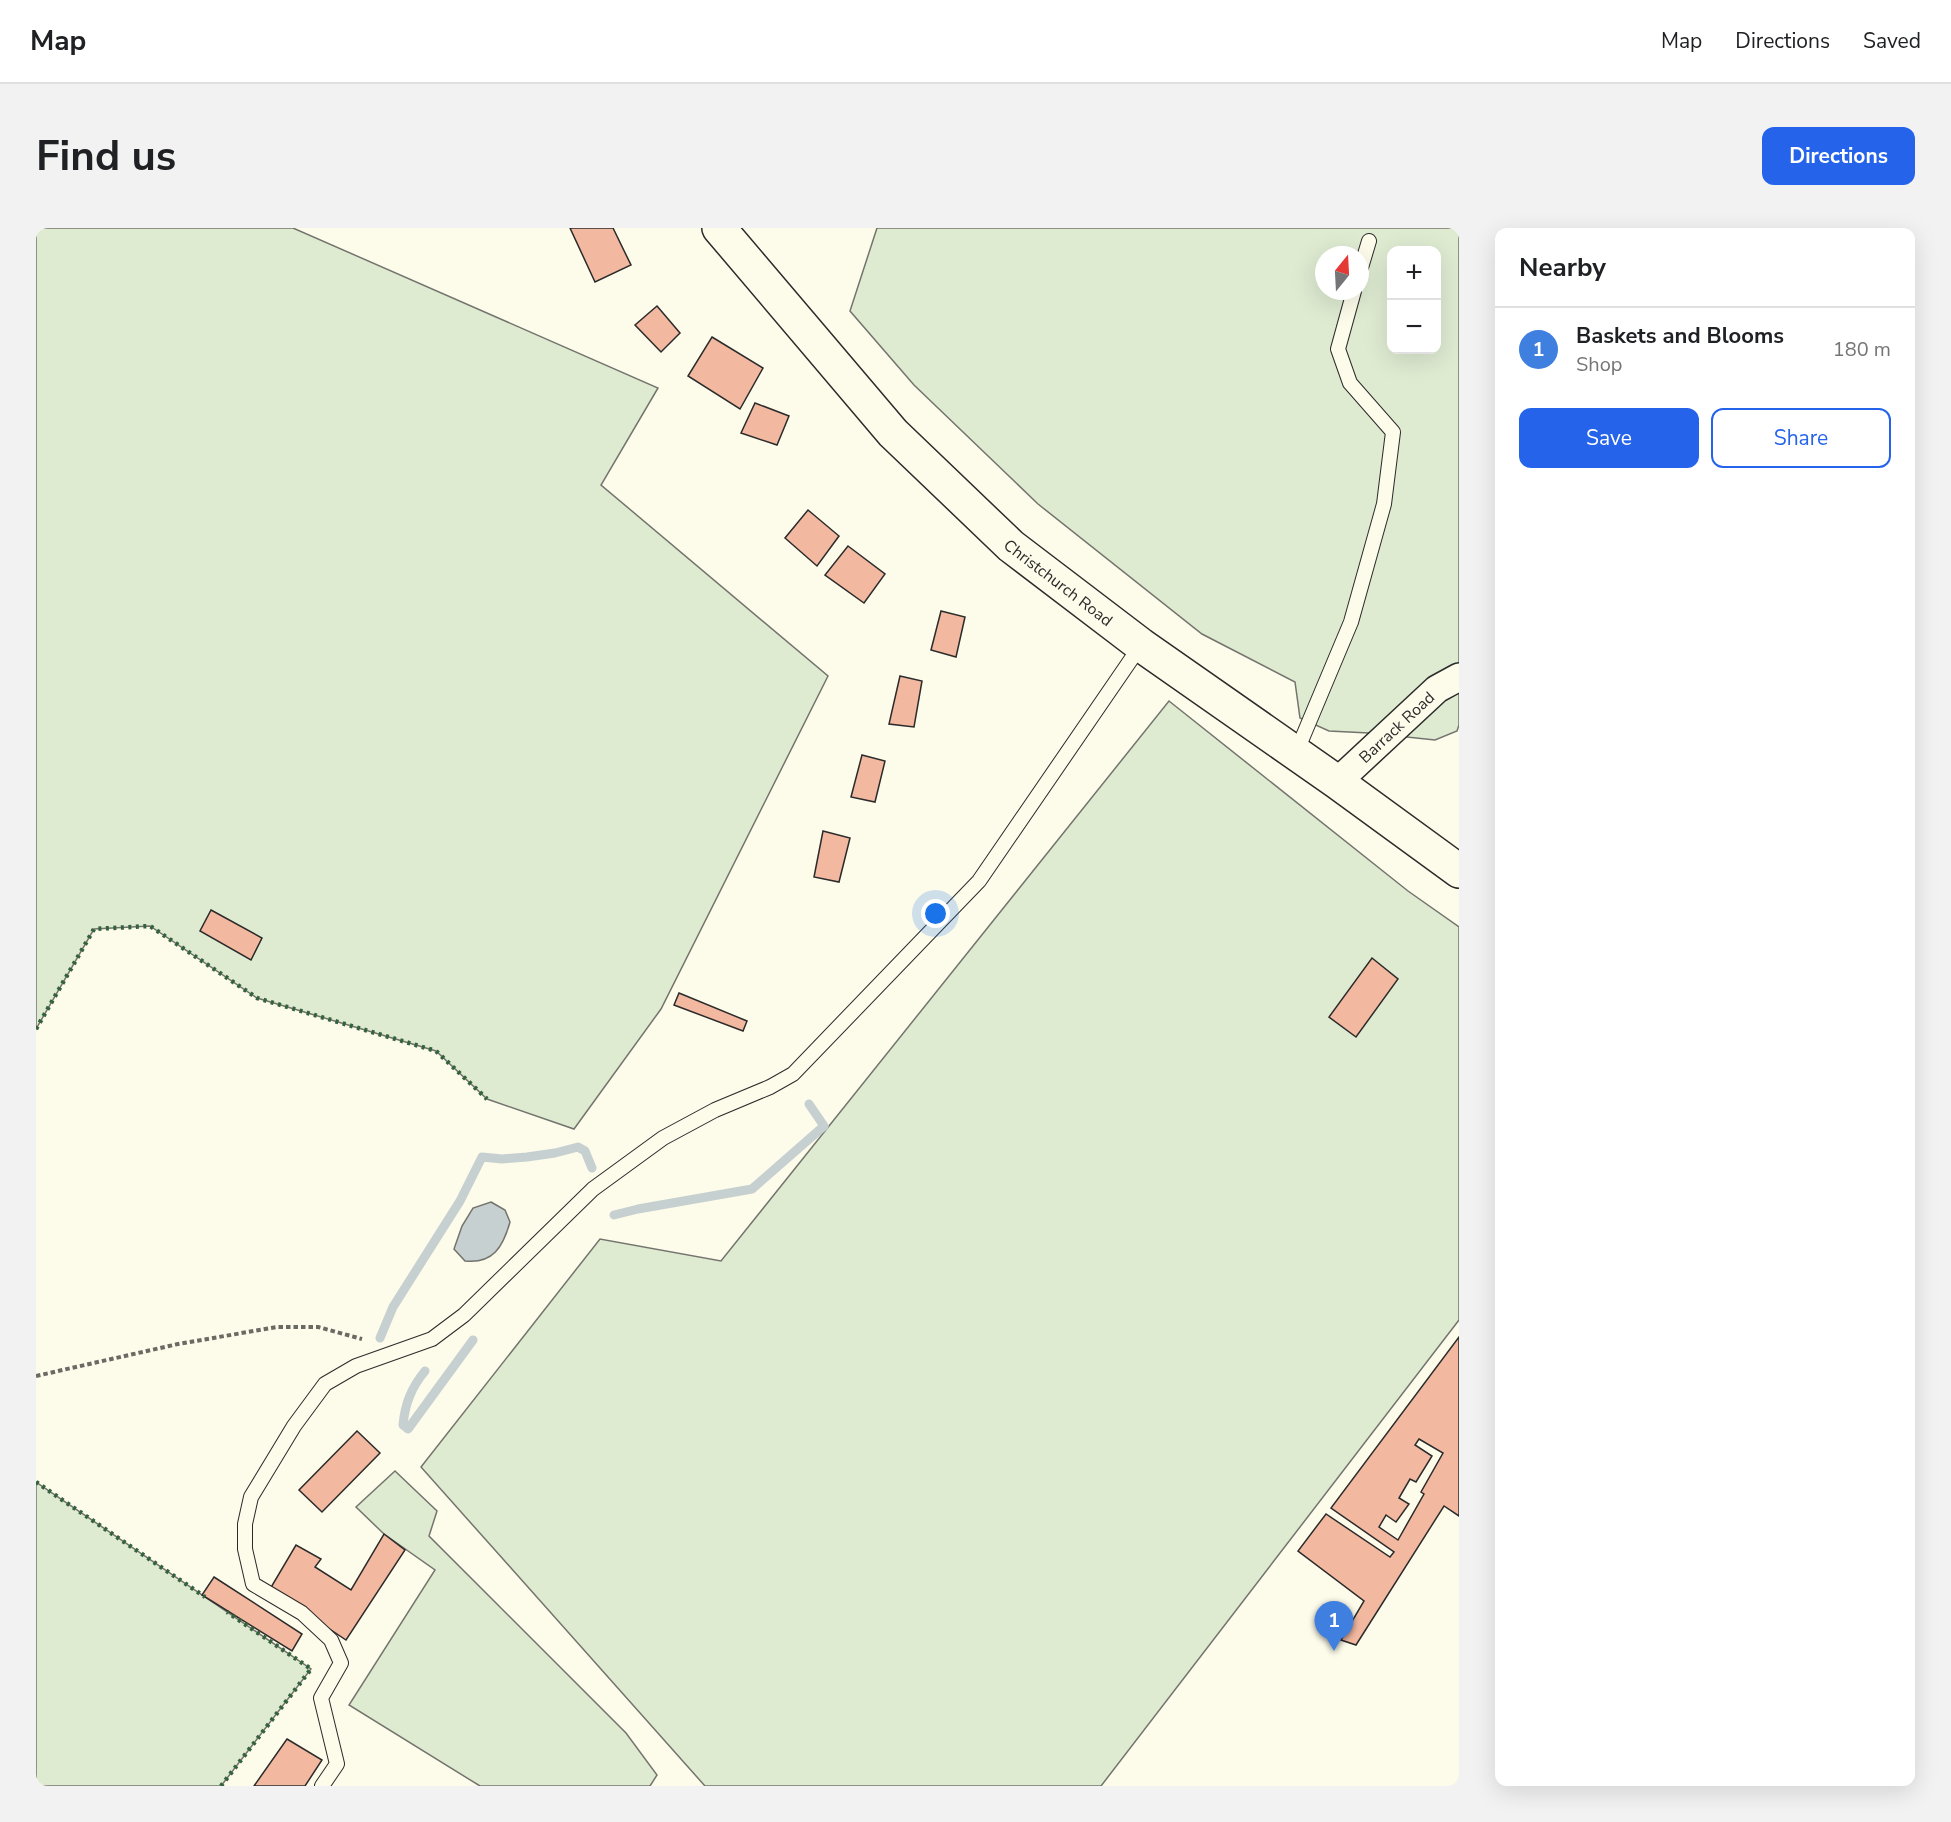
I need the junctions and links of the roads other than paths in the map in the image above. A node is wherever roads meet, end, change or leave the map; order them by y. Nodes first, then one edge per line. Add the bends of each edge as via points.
1 (719, 228) edge
2 (1369, 241) dead end
3 (1368, 246) edge
4 (1352, 300) edge
5 (1141, 645) junction
6 (1459, 678) edge
7 (1296, 753) junction
8 (1337, 782) junction
9 (1459, 871) edge
10 (322, 1786) edge

1 - 5 main road, Christchurch Road via 893,433 1011,546
2 - 3 lane
4 - 7 lane via 1338,349 1350,383 1393,432 1384,504 1352,622
5 - 7 main road, Christchurch Road
5 - 10 lane via 979,881 793,1074 663,1138 594,1189 464,1315 432,1339 356,1366 325,1384 294,1426 251,1497 245,1549 254,1584 302,1613 331,1640 341,1663 321,1698 337,1764
6 - 8 street, Barrack Road via 1437,689
7 - 8 main road, Christchurch Road
8 - 9 main road, Christchurch Road

